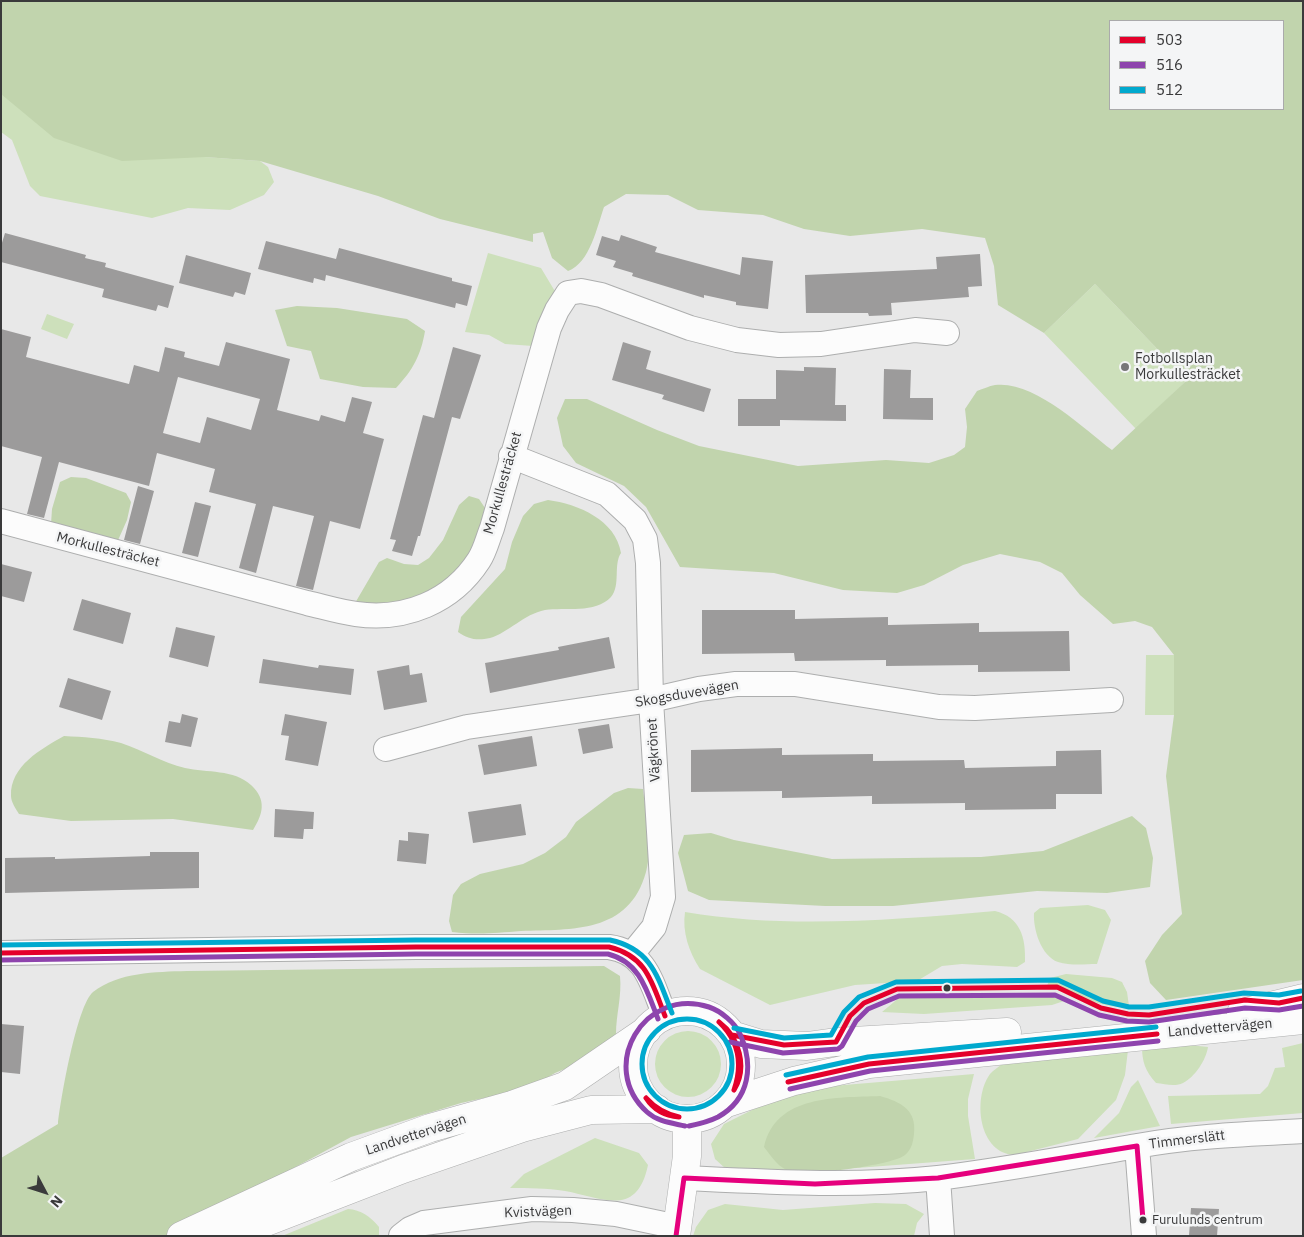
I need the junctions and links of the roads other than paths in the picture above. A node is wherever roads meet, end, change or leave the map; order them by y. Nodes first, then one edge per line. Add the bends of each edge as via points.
1 (947, 334) dead end
2 (511, 456) junction
3 (1, 521) edge
4 (651, 700) junction
5 (1110, 700) dead end
6 (386, 749) dead end
7 (1, 953) edge
8 (632, 954) junction
9 (1303, 998) edge
10 (1303, 1020) edge
11 (656, 1023) junction
12 (732, 1035) junction
13 (724, 1104) junction
14 (657, 1109) junction
15 (687, 1119) junction
16 (1303, 1131) edge
17 (1137, 1146) junction
18 (684, 1178) junction
19 (938, 1178) junction
20 (677, 1231) edge
21 (181, 1236) edge
22 (230, 1236) edge
23 (401, 1236) edge
24 (942, 1236) edge
25 (1144, 1236) edge

1 - 2 street, Morkullesträcket via 915,330 821,344 780,345 737,340 690,328 601,295 568,292 549,328
2 - 3 street, Morkullesträcket via 492,528 480,559 464,580 441,599 400,614 356,614 307,604
2 - 4 street, Vägkrönet via 607,494 635,520 645,539 648,562
4 - 5 street, Skogsduvevägen via 699,689 771,683 795,684 939,708
4 - 6 street, Skogsduvevägen via 467,727
4 - 8 street, Vägkrönet via 663,897 654,927
7 - 8 street via 609,947
8 - 11 street via 645,968
9 - 12 street, Landvettervägen via 1230,1016 1109,1027 941,1035 807,1046 760,1044
10 - 13 street, Landvettervägen via 868,1064 794,1081
11 - 12 street via 682,1010 717,1020
11 - 14 street via 635,1054 634,1072 644,1097
11 - 21 street, Landvettervägen via 565,1086 430,1128 351,1157
12 - 13 street via 740,1052 741,1071 736,1089
13 - 15 street via 710,1114
14 - 15 street
14 - 22 street, Landvettervägen via 592,1110 522,1128
15 - 18 street
16 - 17 street, Timmerslätt via 1220,1135
17 - 19 street, Timmerslätt
17 - 25 street
18 - 19 street, Timmerslätt via 815,1184
18 - 20 street
19 - 24 street
20 - 23 street, Kvistvägen via 601,1212 532,1209 424,1223 410,1228

